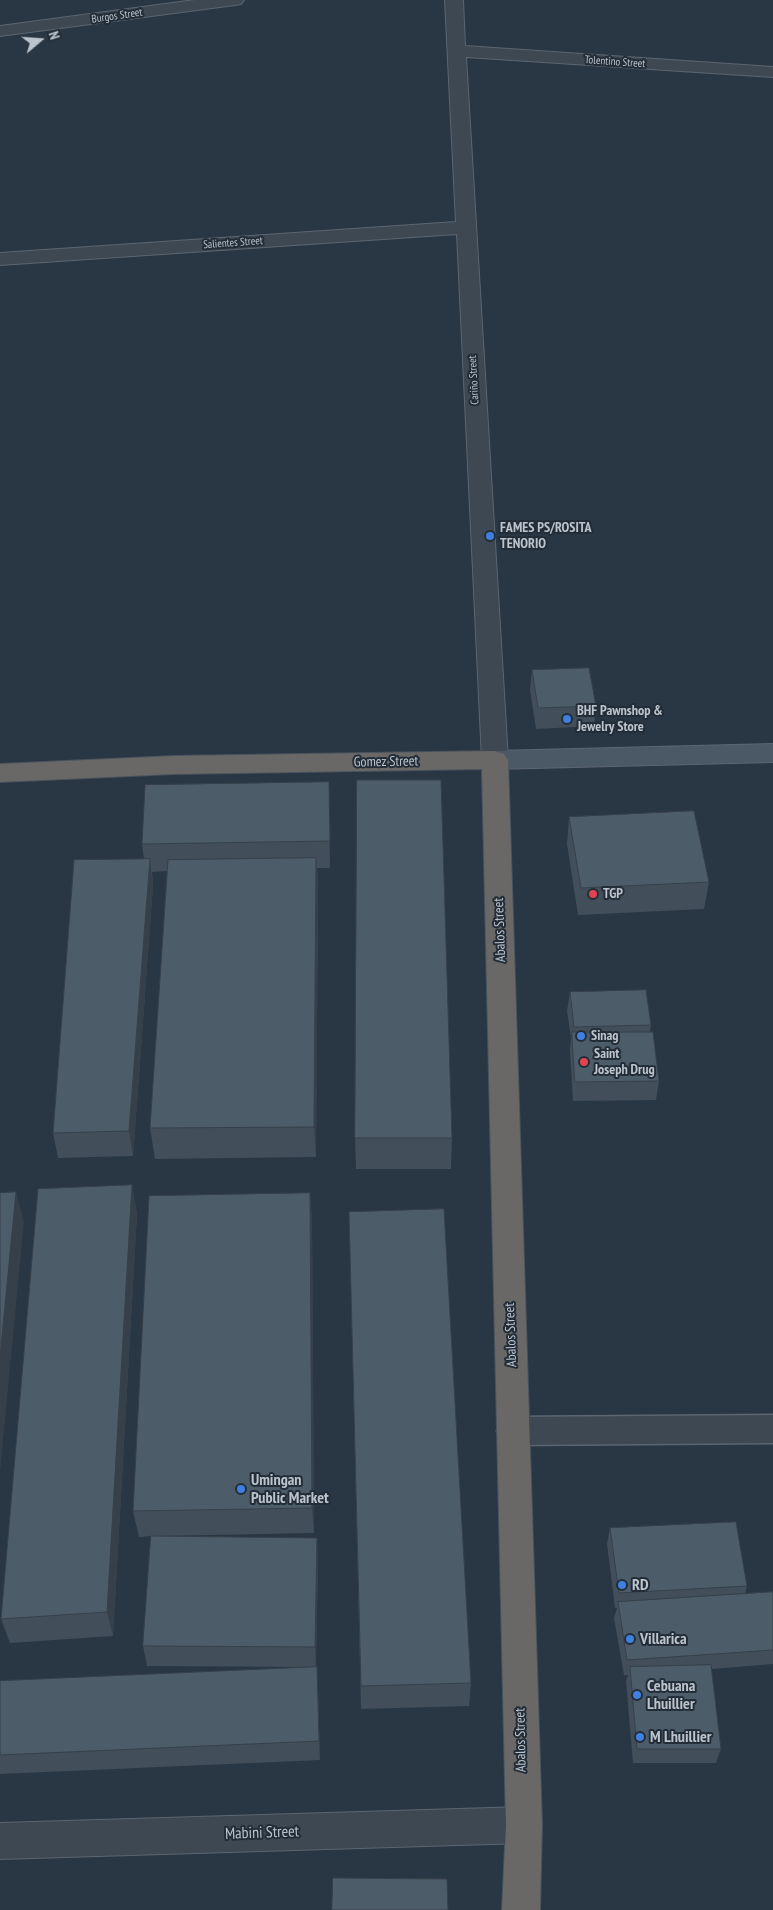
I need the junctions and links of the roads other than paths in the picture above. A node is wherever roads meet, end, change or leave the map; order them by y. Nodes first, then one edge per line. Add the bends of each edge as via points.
1 (235, 0) edge
2 (454, 0) edge
3 (0, 31) edge
4 (457, 51) junction
5 (773, 72) edge
6 (465, 227) junction
7 (0, 259) edge
8 (773, 753) edge
9 (495, 760) junction
10 (0, 773) edge
11 (773, 1429) edge
12 (514, 1431) junction
13 (524, 1825) junction
14 (0, 1841) edge
15 (521, 1910) edge

1 - 3 street, Burgos Street
2 - 4 street, Cariño Street
4 - 5 street, Tolentino Street
4 - 6 street, Cariño Street
6 - 7 street, Salientes Street
6 - 9 street, Cariño Street
8 - 9 main road, Gomez Street
9 - 10 highway, Gomez Street via 174,765
9 - 12 highway, Abalos Street
11 - 12 lane
12 - 13 highway, Abalos Street
13 - 14 street, Mabini Street
13 - 15 highway, Abalos Street

